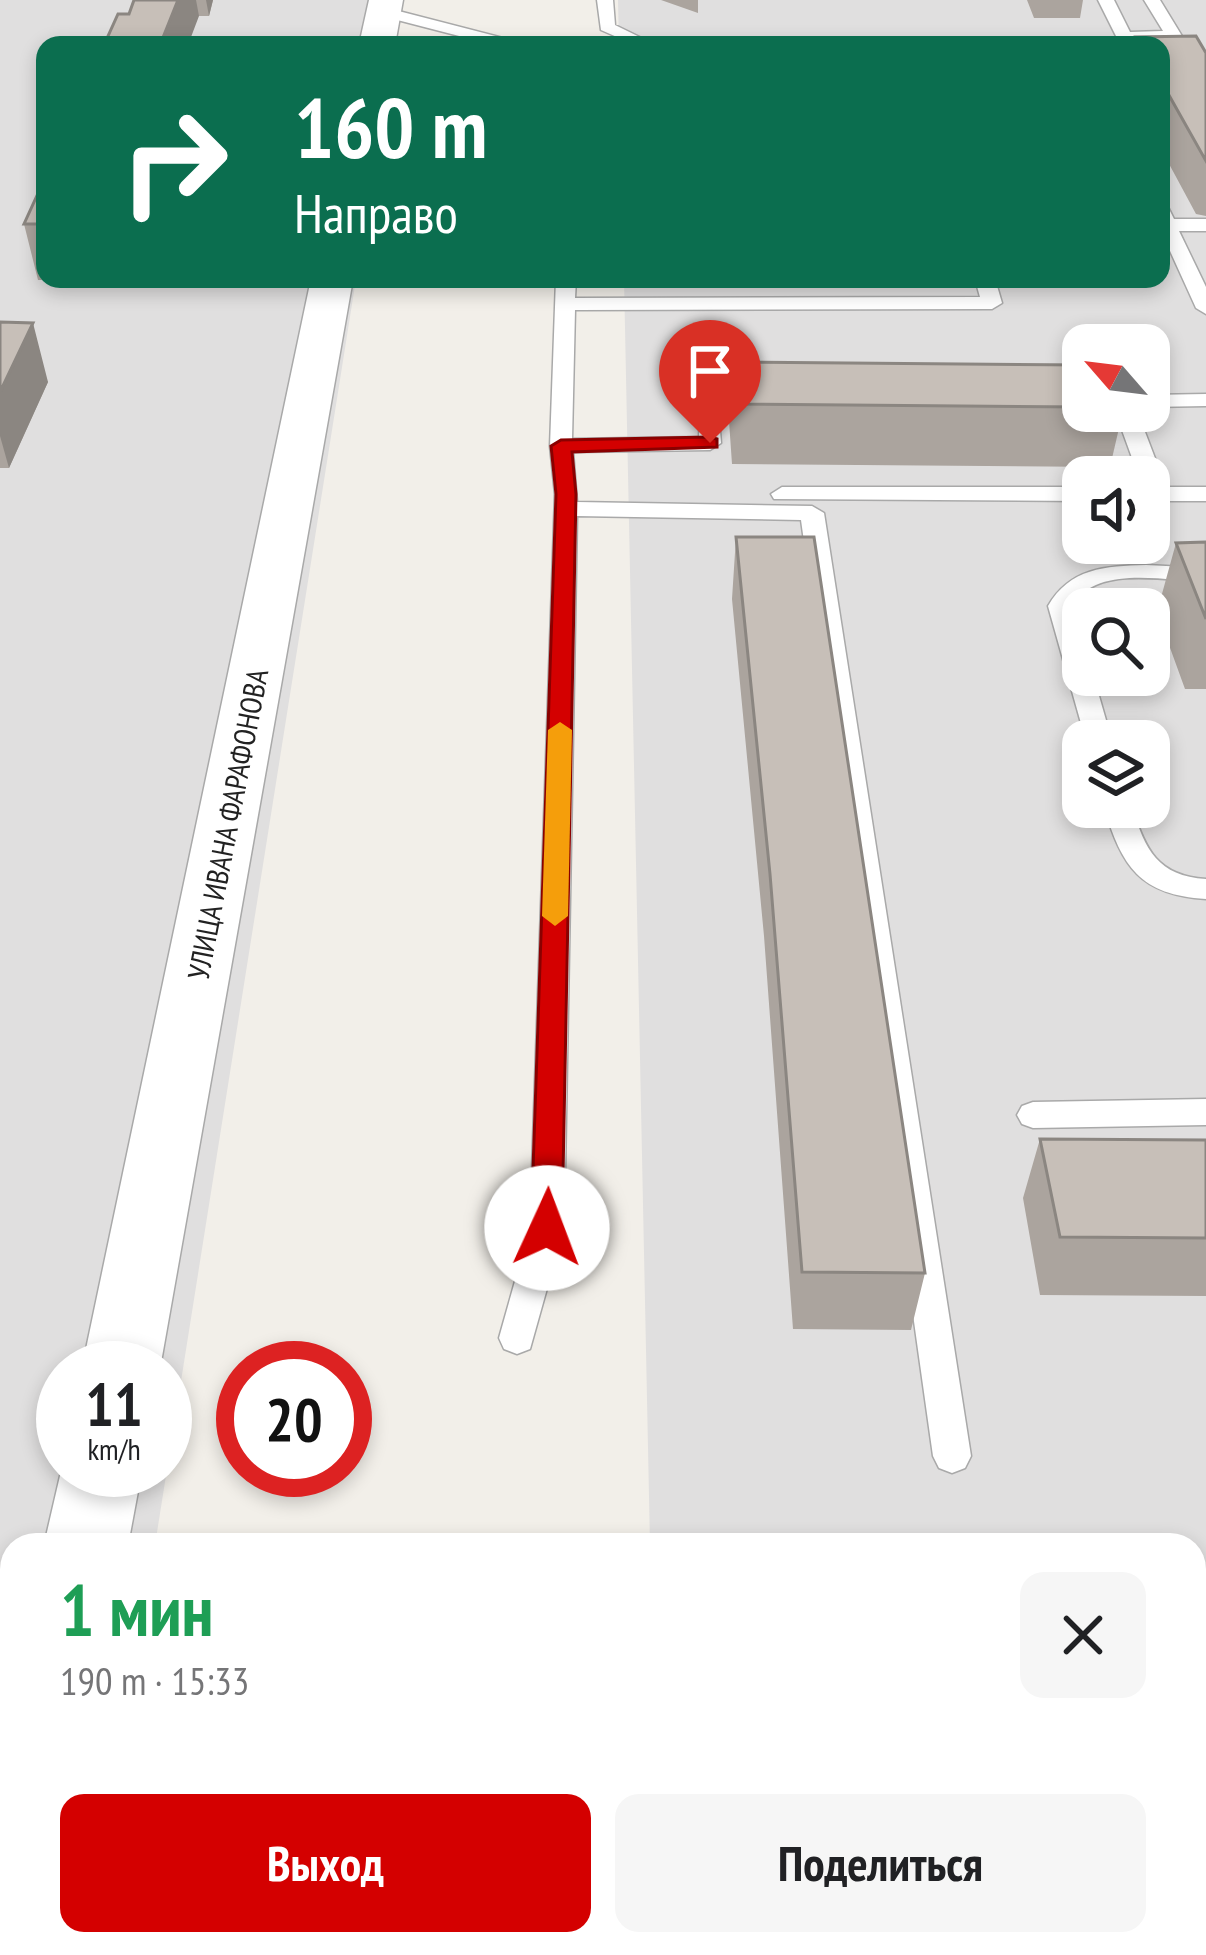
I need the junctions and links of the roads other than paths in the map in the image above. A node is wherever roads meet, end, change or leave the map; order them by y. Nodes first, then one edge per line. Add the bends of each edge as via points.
1 (605, 0) edge
2 (1106, 0) edge
3 (1152, 0) edge
4 (382, 19) edge
5 (468, 36) edge
6 (628, 36) edge
7 (1124, 36) edge
8 (1177, 45) edge
9 (1170, 221) edge
10 (1206, 225) edge
11 (1170, 234) edge
12 (330, 288) edge
13 (566, 288) edge
14 (988, 288) edge
15 (565, 304) junction
16 (1206, 308) edge
17 (1206, 400) edge
18 (1170, 401) edge
19 (805, 407) edge
20 (561, 446) junction
21 (1062, 494) edge
22 (1170, 494) edge
23 (1206, 494) edge
24 (566, 502) junction
25 (1206, 575) edge
26 (1093, 720) edge
27 (1124, 828) edge
28 (1206, 889) edge
29 (1206, 1112) edge
30 (1033, 1115) dead end
31 (517, 1338) dead end
32 (126, 1341) edge
33 (952, 1456) dead end
34 (95, 1497) edge
35 (88, 1533) edge

1 - 6 lane via 607,27
2 - 7 lane
3 - 8 lane
4 - 5 lane
9 - 10 lane
11 - 16 lane
12 - 32 street, УЛИЦА ИВАНА ФАРАФОНОВА
13 - 15 lane
14 - 15 lane via 992,304
15 - 20 lane
17 - 18 lane
19 - 20 lane via 708,412 710,443
20 - 24 lane
21 - 24 lane
22 - 23 lane
24 - 31 lane via 547,1228
24 - 33 lane via 812,513
25 - 26 lane via 1105,575 1064,593 1060,606
27 - 28 lane via 1150,874 1180,889
29 - 30 lane
34 - 35 street

